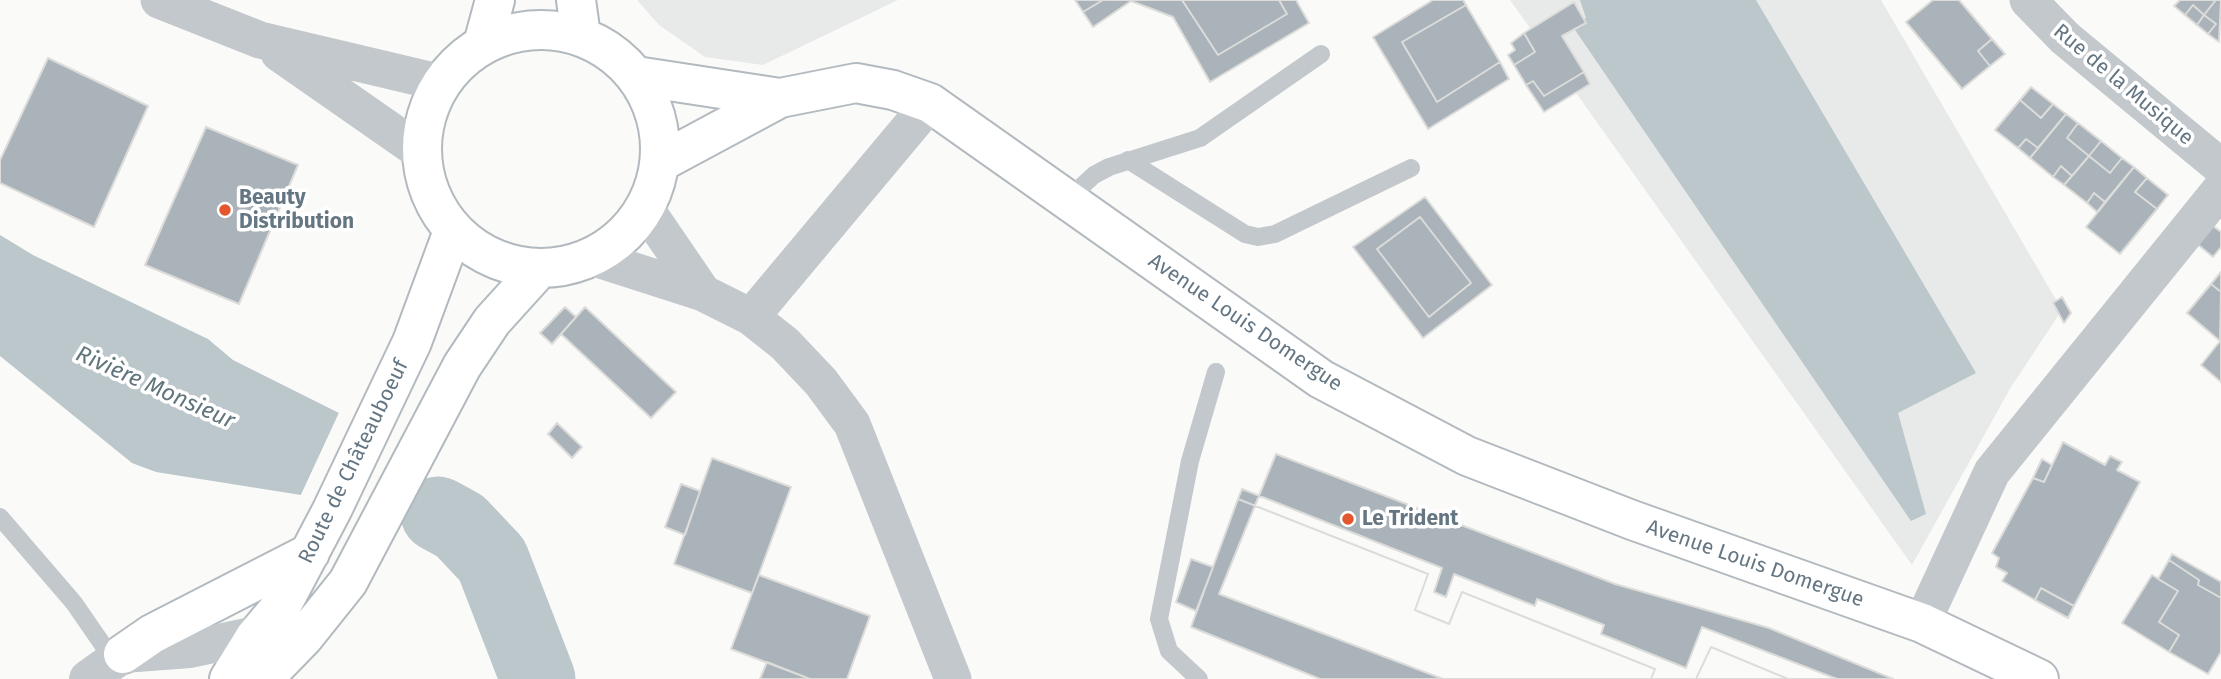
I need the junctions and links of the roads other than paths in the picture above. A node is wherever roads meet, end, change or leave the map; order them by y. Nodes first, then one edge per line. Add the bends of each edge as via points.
1 (159, 0) edge
2 (495, 0) edge
3 (2028, 0) edge
4 (579, 18) edge
5 (260, 40) junction
6 (483, 44) junction
7 (1321, 54) dead end
8 (636, 76) junction
9 (442, 83) junction
10 (780, 98) junction
11 (929, 103) junction
12 (421, 152) junction
13 (1128, 160) junction
14 (659, 163) junction
15 (2221, 167) edge
16 (1411, 168) dead end
17 (2221, 189) edge
18 (1068, 199) junction
19 (645, 208) junction
20 (453, 231) junction
21 (591, 257) junction
22 (540, 268) junction
23 (703, 293) junction
24 (751, 317) junction
25 (1216, 372) dead end
26 (0, 517) edge
27 (310, 553) junction
28 (318, 619) junction
29 (1922, 623) junction
30 (256, 637) junction
31 (108, 665) edge
32 (229, 679) edge
33 (263, 679) edge
34 (953, 679) edge
35 (1199, 679) edge
36 (2039, 679) edge

1 - 5 street
2 - 6 main road
3 - 15 street, Rue de la Musique via 2065,38
4 - 6 main road
4 - 8 main road
5 - 9 street
5 - 12 street
6 - 9 main road via 460,61
7 - 13 lane via 1200,138
8 - 10 main road, Avenue Louis Domergue
8 - 14 main road via 654,113
9 - 12 main road via 426,116
10 - 11 main road, Avenue Louis Domergue via 856,83
10 - 14 main road, Avenue Louis Domergue
11 - 18 main road, Avenue Louis Domergue
11 - 24 street
12 - 20 main road via 432,199
13 - 16 lane via 1245,234 1258,237 1275,234
13 - 18 lane via 1094,175
14 - 19 main road
17 - 29 street via 1992,471
18 - 29 main road, Avenue Louis Domergue via 1321,379 1467,456
19 - 21 main road via 621,236
19 - 23 street
20 - 22 main road via 479,251 508,264
20 - 27 main road, Route de Châteauboeuf via 412,342
21 - 22 main road via 566,266
21 - 23 street
22 - 28 main road via 492,321 462,366 348,582
23 - 24 street
24 - 34 street via 785,344 852,424
25 - 35 lane via 1190,461 1159,619 1169,651
26 - 31 lane via 74,603
27 - 30 main road, Route de Châteauboeuf via 282,605
27 - 31 main road via 152,634
28 - 30 street
28 - 33 main road
29 - 36 main road, Avenue Louis Domergue
30 - 31 street
30 - 32 main road, Route de Châteauboeuf

